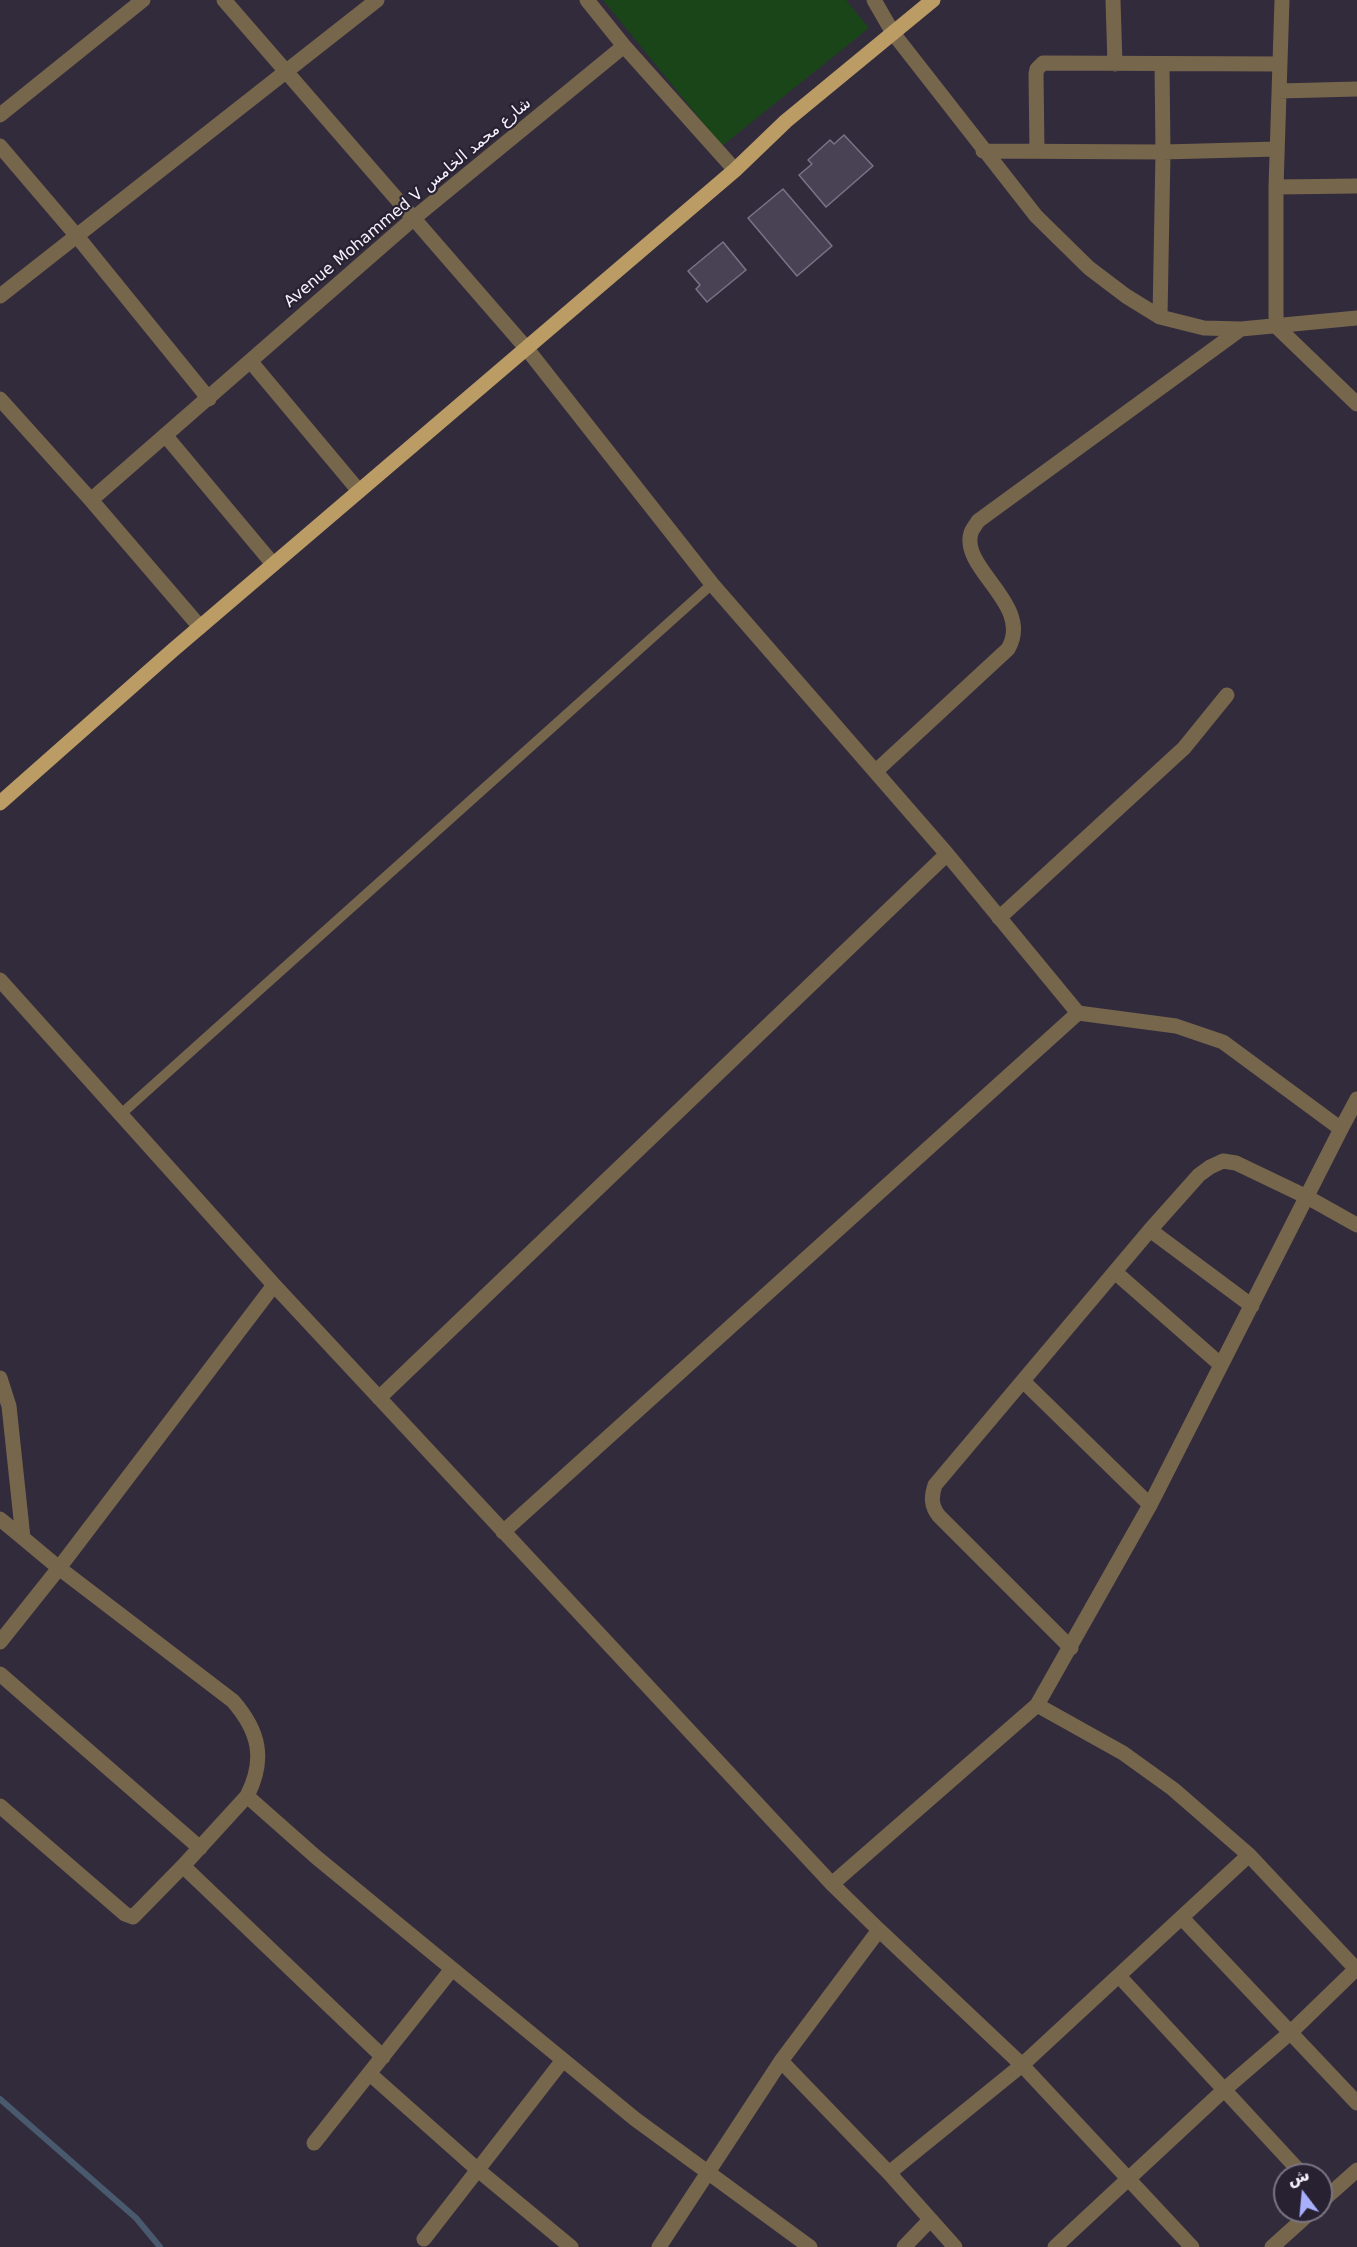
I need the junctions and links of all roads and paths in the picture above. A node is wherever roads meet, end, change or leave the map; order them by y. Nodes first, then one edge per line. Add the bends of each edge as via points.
1 (143, 0) edge
2 (224, 0) edge
3 (377, 0) edge
4 (587, 0) edge
5 (874, 0) edge
6 (933, 0) edge
7 (1113, 0) edge
8 (1282, 0) edge
9 (893, 33) junction
10 (624, 46) junction
11 (1115, 64) junction
12 (1162, 64) junction
13 (1280, 64) junction
14 (288, 71) junction
15 (1357, 89) edge
16 (1279, 91) junction
17 (0, 115) edge
18 (0, 146) edge
19 (1277, 149) junction
20 (983, 151) junction
21 (1036, 151) junction
22 (1163, 152) junction
23 (735, 170) junction
24 (1357, 186) edge
25 (1276, 187) junction
26 (414, 218) junction
27 (76, 236) junction
28 (0, 296) edge
29 (1160, 317) junction
30 (1357, 318) edge
31 (1276, 326) junction
32 (1241, 330) junction
33 (527, 349) junction
34 (251, 362) junction
35 (0, 399) edge
36 (208, 399) junction
37 (1357, 404) edge
38 (165, 435) junction
39 (359, 491) junction
40 (91, 500) junction
41 (273, 564) junction
42 (712, 584) junction
43 (200, 627) junction
44 (1227, 695) dead end
45 (876, 771) junction
46 (0, 804) edge
47 (947, 854) junction
48 (999, 918) junction
49 (0, 980) edge
50 (1078, 1013) junction
51 (1357, 1099) edge
52 (120, 1115) junction
53 (1341, 1129) junction
54 (1307, 1197) junction
55 (1357, 1225) edge
56 (1150, 1230) junction
57 (1115, 1272) junction
58 (274, 1285) junction
59 (1252, 1306) junction
60 (1221, 1365) junction
61 (0, 1378) edge
62 (1023, 1381) junction
63 (379, 1398) junction
64 (1149, 1504) junction
65 (0, 1519) edge
66 (503, 1532) junction
67 (23, 1538) junction
68 (59, 1568) junction
69 (0, 1642) edge
70 (1071, 1648) junction
71 (0, 1674) edge
72 (1037, 1705) junction
73 (247, 1796) junction
74 (0, 1806) edge
75 (200, 1848) junction
76 (1249, 1855) junction
77 (183, 1866) junction
78 (832, 1884) junction
79 (1182, 1918) junction
80 (879, 1930) junction
81 (453, 1969) junction
82 (1357, 1969) edge
83 (1119, 1976) junction
84 (1291, 2032) junction
85 (383, 2057) junction
86 (563, 2060) junction
87 (781, 2061) junction
88 (1022, 2065) junction
89 (370, 2074) junction
90 (1225, 2089) junction
91 (1357, 2103) edge
92 (314, 2143) dead end
93 (1292, 2163) edge
94 (478, 2170) junction
95 (1357, 2170) edge
96 (889, 2173) junction
97 (709, 2174) junction
98 (1129, 2179) junction
99 (1333, 2189) edge
100 (930, 2220) junction
101 (1299, 2223) edge
102 (424, 2240) dead end
103 (571, 2247) edge
104 (660, 2247) edge
105 (810, 2247) edge
106 (904, 2247) edge
107 (955, 2247) edge
108 (1055, 2247) edge
109 (1192, 2247) edge
110 (1272, 2247) edge

1 - 17 street
2 - 14 street
3 - 14 street
4 - 10 street
5 - 9 street
6 - 9 main road
7 - 11 street
8 - 13 street
9 - 20 street
9 - 23 main road via 786,121
10 - 23 street
10 - 26 street, Avenue Mohammed V شارع محمد الخامس
11 - 12 street
11 - 21 street via 1050,62 1040,66 1036,74
12 - 13 street
12 - 22 street
13 - 16 street
14 - 26 street
14 - 27 street
15 - 16 street
16 - 19 street
18 - 27 street
19 - 22 street
19 - 25 street
20 - 21 street
20 - 29 street via 1065,247 1126,296
21 - 22 street
22 - 29 street
23 - 33 main road
24 - 25 street
25 - 31 street
26 - 33 street
26 - 34 street, Avenue Mohammed V شارع محمد الخامس
27 - 28 street
27 - 36 street
29 - 32 street via 1204,328
30 - 31 street
31 - 32 street
31 - 37 street
32 - 45 street via 978,521 971,533 971,547 1012,615 1013,639 1008,649
33 - 39 main road
33 - 42 street
34 - 36 street, Avenue Mohammed V شارع محمد الخامس
34 - 39 street
35 - 40 street
36 - 38 street, Avenue Mohammed V شارع محمد الخامس
38 - 40 street, Avenue Mohammed V شارع محمد الخامس
38 - 41 street
39 - 41 main road
40 - 43 street
41 - 43 main road
42 - 45 street
42 - 52 lane
43 - 46 main road
44 - 48 street via 1184,748
45 - 47 street
47 - 48 street
47 - 63 street
48 - 50 street
49 - 52 street
50 - 53 street via 1176,1026 1223,1042
50 - 66 street
51 - 53 street
52 - 58 street
53 - 54 street
54 - 55 street
54 - 56 street via 1236,1163 1223,1161 1199,1175
54 - 59 street
56 - 57 street
56 - 59 street
57 - 60 street
57 - 62 street
58 - 63 street
58 - 68 street
59 - 60 street
60 - 64 street
61 - 67 street via 9,1406
62 - 64 street
62 - 70 street via 935,1485 933,1509
63 - 66 street
64 - 70 street
65 - 67 street
66 - 78 street
67 - 68 street
68 - 69 street
68 - 73 street via 242,1712 252,1726 258,1761
70 - 72 street
71 - 75 street
72 - 76 street via 1150,1770
72 - 78 street
73 - 75 street
73 - 81 street
74 - 77 street via 128,1916 134,1917
75 - 77 street
76 - 79 street
76 - 82 street
77 - 85 street
78 - 80 street
79 - 83 street
79 - 84 street
80 - 87 street
80 - 88 street
81 - 85 street
81 - 86 street
82 - 84 street
83 - 88 street
83 - 90 street
84 - 90 street
84 - 91 street
85 - 89 street
86 - 94 street
86 - 97 street
87 - 96 street
87 - 97 street
88 - 96 street
88 - 98 street
89 - 92 street
89 - 94 street
90 - 93 street
90 - 98 street
94 - 102 street
94 - 103 street
95 - 99 street
96 - 100 street
97 - 104 street
97 - 105 street
98 - 108 street
98 - 109 street
100 - 106 street
100 - 107 street
101 - 110 street

